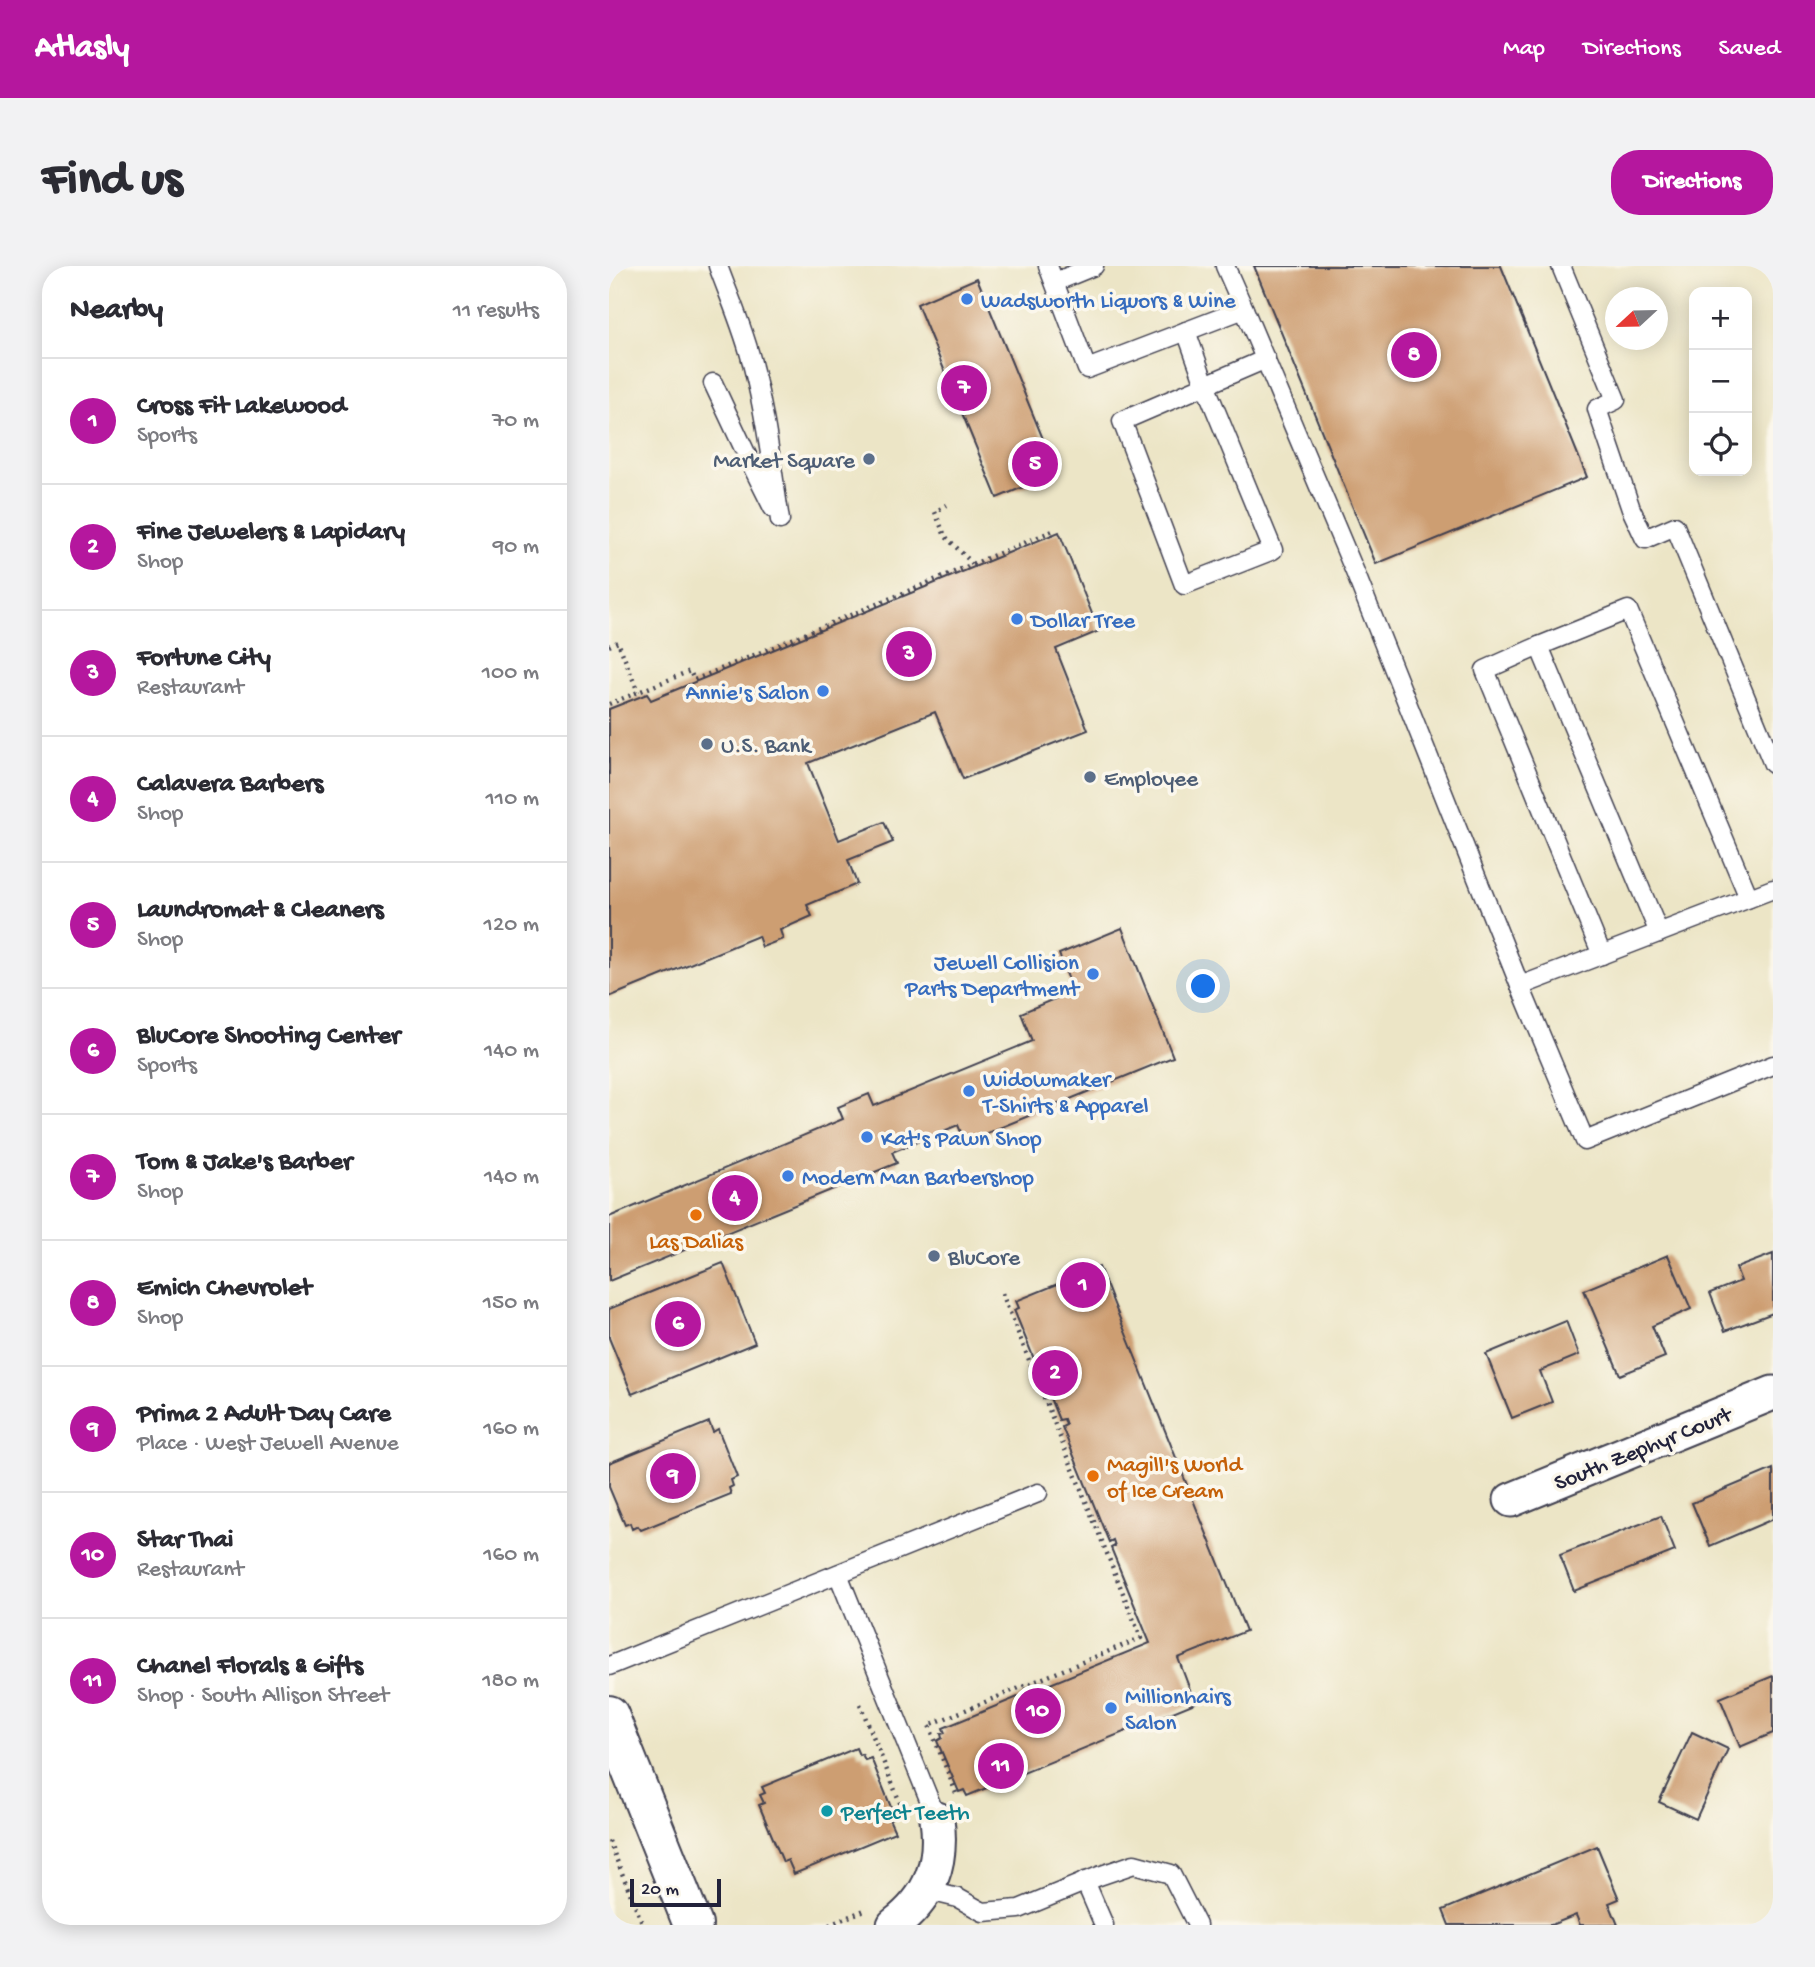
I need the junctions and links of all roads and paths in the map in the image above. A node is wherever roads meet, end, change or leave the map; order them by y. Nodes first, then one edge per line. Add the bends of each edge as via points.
1 (718, 266) edge
2 (1094, 266) edge
3 (1225, 266) edge
4 (1561, 266) edge
5 (1052, 274) edge
6 (1244, 309) junction
7 (1186, 331) junction
8 (1266, 359) junction
9 (713, 383) dead end
10 (1206, 387) junction
11 (947, 505) dead end
12 (1055, 530) dead end
13 (973, 564) junction
14 (609, 646) edge
15 (1539, 646) junction
16 (638, 692) junction
17 (609, 704) edge
18 (1773, 764) edge
19 (1773, 889) edge
20 (1749, 898) junction
21 (1659, 933) junction
22 (1602, 955) junction
23 (1520, 986) junction
24 (1773, 1065) edge
25 (1002, 1293) dead end
26 (1773, 1394) edge
27 (1038, 1493) dead end
28 (1511, 1500) dead end
29 (838, 1574) junction
30 (609, 1666) edge
31 (860, 1704) dead end
32 (609, 1715) edge
33 (934, 1813) junction
34 (609, 1841) edge
35 (1085, 1881) junction
36 (925, 1890) junction
37 (882, 1916) edge
38 (1011, 1917) edge
39 (643, 1925) edge
40 (693, 1925) edge
41 (829, 1925) edge
42 (1104, 1925) edge
43 (1197, 1925) edge

1 - 9 lane via 753,365 780,520
2 - 5 lane
3 - 6 lane
4 - 18 lane via 1616,400 1597,409 1631,509 1645,539 1675,526
5 - 7 lane via 1087,369
6 - 7 lane
6 - 8 lane
7 - 10 lane
8 - 10 lane
8 - 23 lane
10 - 10 lane via 1122,421 1184,585 1273,550
11 - 13 path via 935,512 945,536
12 - 13 path
13 - 16 path via 694,680 690,671
14 - 16 path via 618,642
15 - 20 lane via 1628,610
15 - 21 lane
15 - 22 lane via 1485,670
16 - 17 path
19 - 20 lane
20 - 21 lane
21 - 22 lane
22 - 23 lane
23 - 24 lane via 1585,1141
25 - 33 path via 1141,1638 929,1725
26 - 28 street, South Zephyr Court
27 - 29 lane
29 - 30 lane
29 - 33 lane
31 - 33 path
32 - 40 main road
33 - 36 street via 940,1848
34 - 39 path
35 - 38 lane via 1019,1909
35 - 42 lane
35 - 43 lane via 1134,1864 1171,1874
36 - 37 street via 913,1908
36 - 38 lane via 958,1898 983,1912
37 - 41 path

